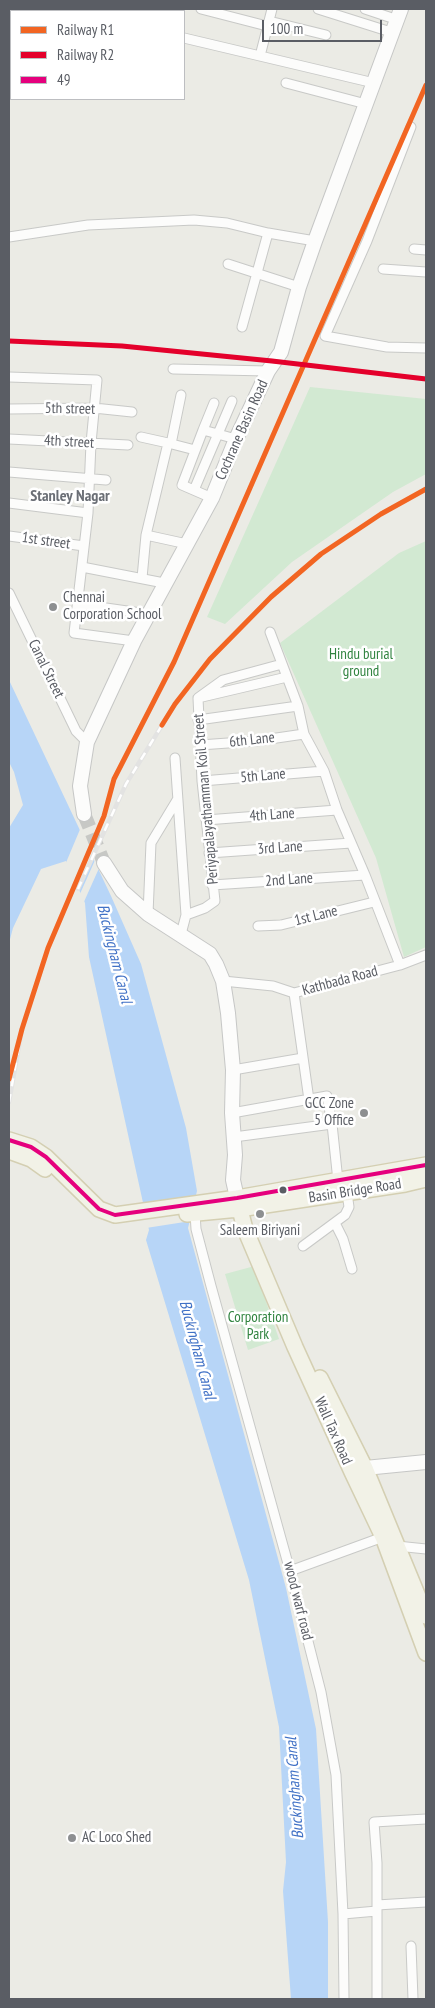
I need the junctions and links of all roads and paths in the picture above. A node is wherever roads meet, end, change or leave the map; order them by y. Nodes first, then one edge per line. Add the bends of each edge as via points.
1 (200, 9) edge
2 (272, 9) edge
3 (318, 9) edge
4 (365, 9) edge
5 (398, 21) edge
6 (268, 24) junction
7 (326, 35) dead end
8 (185, 38) edge
9 (260, 56) junction
10 (286, 83) dead end
11 (374, 83) junction
12 (366, 104) junction
13 (411, 127) dead end
14 (268, 233) junction
15 (9, 237) edge
16 (315, 241) junction
17 (414, 249) dead end
18 (426, 250) edge
19 (228, 264) dead end
20 (383, 269) dead end
21 (426, 272) edge
22 (258, 274) junction
23 (299, 287) junction
24 (242, 327) dead end
25 (426, 348) edge
26 (173, 369) dead end
27 (268, 371) junction
28 (9, 377) edge
29 (181, 395) dead end
30 (232, 401) dead end
31 (214, 403) dead end
32 (94, 408) junction
33 (9, 409) edge
34 (132, 412) dead end
35 (203, 430) junction
36 (218, 434) junction
37 (140, 437) dead end
38 (9, 439) edge
39 (236, 439) junction
40 (91, 443) junction
41 (170, 443) junction
42 (128, 445) dead end
43 (195, 450) junction
44 (9, 472) edge
45 (90, 478) junction
46 (106, 480) dead end
47 (194, 490) junction
48 (212, 498) junction
49 (9, 503) edge
50 (88, 514) junction
51 (146, 535) junction
52 (9, 536) edge
53 (187, 544) junction
54 (84, 546) junction
55 (82, 567) junction
56 (142, 578) junction
57 (164, 583) junction
58 (9, 592) edge
59 (78, 604) junction
60 (148, 614) junction
61 (270, 632) dead end
62 (134, 641) junction
63 (282, 664) junction
64 (287, 677) junction
65 (198, 698) junction
66 (298, 706) junction
67 (198, 720) junction
68 (304, 734) junction
69 (87, 742) junction
70 (200, 745) junction
71 (175, 758) dead end
72 (324, 771) junction
73 (202, 781) junction
74 (177, 800) junction
75 (337, 810) junction
76 (84, 814) tunnel mouth
77 (206, 820) junction
78 (352, 843) junction
79 (209, 852) junction
80 (104, 863) tunnel mouth
81 (365, 875) junction
82 (212, 885) junction
83 (374, 902) junction
84 (148, 914) junction
85 (186, 915) junction
86 (258, 926) dead end
87 (181, 934) junction
88 (426, 955) edge
89 (400, 965) junction
90 (223, 981) junction
91 (294, 993) junction
92 (303, 1058) junction
93 (234, 1070) junction
94 (309, 1100) junction
95 (232, 1113) junction
96 (332, 1124) junction
97 (234, 1136) junction
98 (9, 1140) edge
99 (9, 1151) edge
100 (426, 1165) edge
101 (404, 1177) junction
102 (426, 1179) edge
103 (342, 1187) junction
104 (242, 1203) junction
105 (196, 1209) junction
106 (127, 1219) junction
107 (335, 1223) junction
108 (303, 1246) dead end
109 (352, 1269) dead end
110 (426, 1462) edge
111 (358, 1470) junction
112 (383, 1537) junction
113 (397, 1546) junction
114 (426, 1549) edge
115 (290, 1571) junction
116 (426, 1616) edge
117 (426, 1653) edge
118 (426, 1819) edge
119 (426, 1902) edge
120 (377, 1908) junction
121 (343, 1914) junction
122 (411, 1946) dead end
123 (344, 1999) edge
124 (377, 1999) edge
125 (413, 1999) edge

1 - 6 street
2 - 6 street
3 - 5 street
4 - 5 street
5 - 11 main road, Cochrane Basin Road
6 - 7 street
6 - 9 street
8 - 9 street
9 - 11 street
10 - 12 street
11 - 12 main road, Cochrane Basin Road
12 - 16 main road, Cochrane Basin Road
13 - 25 street via 367,241 325,336 387,347
14 - 15 street via 228,223 194,220 88,225
14 - 16 street
14 - 22 street
16 - 23 main road, Cochrane Basin Road
17 - 18 street
19 - 22 street
20 - 21 street
22 - 23 street
22 - 24 street
23 - 27 main road, Cochrane Basin Road via 281,352
26 - 27 street
27 - 39 main road, Cochrane Basin Road
28 - 32 street via 97,380
29 - 41 street
30 - 36 street
31 - 35 street
32 - 33 street, 5th street
32 - 34 street, 5th street
32 - 40 street
35 - 36 street
35 - 43 street
36 - 39 street
36 - 47 street
37 - 41 street
38 - 40 street, 4th street
39 - 48 main road, Cochrane Basin Road
40 - 42 street, 4th street
40 - 45 street
41 - 43 street
41 - 51 street
43 - 47 street via 182,485
44 - 45 street
45 - 46 street
45 - 50 street
47 - 48 street
48 - 53 main road, Cochrane Basin Road
49 - 50 street
50 - 54 street
51 - 53 street
51 - 56 street
52 - 54 street, 1st street
53 - 57 main road, Cochrane Basin Road
54 - 55 street
55 - 56 street
55 - 59 street
56 - 57 street
57 - 60 main road, Cochrane Basin Road
58 - 69 street, Canal Street via 76,731
59 - 60 street
59 - 62 street via 74,633
60 - 62 main road, Cochrane Basin Road
61 - 63 street
62 - 69 main road, Cochrane Basin Road
63 - 64 street
63 - 65 street, Periyapalayathamman Koil Street via 223,680
64 - 65 street
64 - 66 street
65 - 67 street, Periyapalayathamman Koil Street
66 - 67 street
66 - 68 street
67 - 70 street, Periyapalayathamman Koil Street
68 - 70 street, 6th Lane
68 - 72 street
69 - 76 main road, Cochrane Basin Road via 80,786
70 - 73 street, Periyapalayathamman Koil Street
71 - 74 street
72 - 73 street, 5th Lane
72 - 75 street
73 - 77 street, Periyapalayathamman Koil Street
74 - 84 street via 151,843
74 - 85 street
75 - 77 street, 4th Lane
75 - 78 street
77 - 79 street, Periyapalayathamman Koil Street
78 - 79 street, 3rd Lane
78 - 81 street
79 - 82 street, Periyapalayathamman Koil Street
80 - 84 main road via 122,891
81 - 82 street, 2nd Lane
81 - 83 street
82 - 85 street, Periyapalayathamman Koil Street via 215,901
83 - 86 street, 1st Lane via 281,925
83 - 89 street
84 - 87 main road
85 - 87 street
87 - 90 main road via 210,954
88 - 89 street, Kathbada Road
89 - 91 street, Kathbada Road
90 - 91 street, Kathbada Road via 273,986
90 - 93 main road
91 - 92 street
92 - 93 street
92 - 94 street
93 - 95 main road
94 - 95 street
94 - 96 street via 327,1096
95 - 97 main road
96 - 97 street
96 - 103 street
97 - 104 main road via 233,1180
98 - 106 main road via 32,1147 46,1157 99,1209
99 - 106 main road via 32,1159 46,1169 94,1216 111,1224
100 - 101 main road, Basin Bridge Road
101 - 102 main road, Basin Bridge Road
101 - 103 main road, Basin Bridge Road
103 - 104 main road, Basin Bridge Road
103 - 107 street via 349,1208
104 - 105 main road, Basin Bridge Road
104 - 111 main road, Wall Tax Road
105 - 106 main road, Basin Bridge Road
105 - 115 street, wood warf road via 196,1229 208,1276
107 - 108 street
107 - 109 street
110 - 111 main road
111 - 112 main road, Wall Tax Road
111 - 113 main road, Wall Tax Road
112 - 115 street
112 - 117 main road, Wall Tax Road
113 - 114 street
113 - 116 main road, Wall Tax Road
115 - 121 street, wood warf road via 321,1692 336,1775
118 - 120 street via 374,1822
119 - 120 street
120 - 121 street
120 - 124 street
121 - 123 street, wood warf road
122 - 125 street

